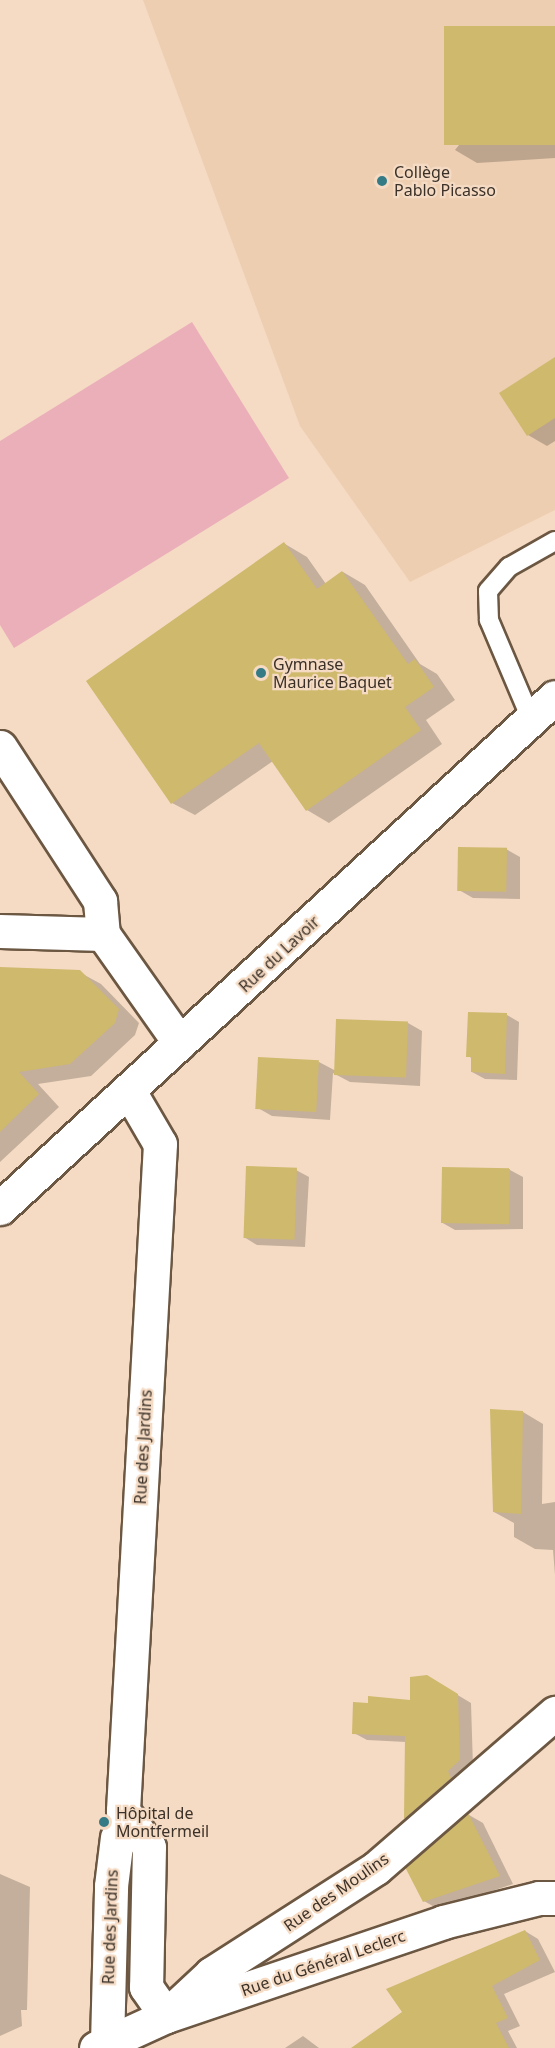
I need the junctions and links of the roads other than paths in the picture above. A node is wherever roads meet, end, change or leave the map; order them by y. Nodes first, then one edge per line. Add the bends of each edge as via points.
1 (555, 541) edge
2 (555, 697) edge
3 (531, 719) junction
4 (0, 747) edge
5 (0, 931) edge
6 (103, 934) junction
7 (180, 1043) junction
8 (129, 1091) junction
9 (0, 1208) edge
10 (555, 1713) edge
11 (120, 1824) junction
12 (555, 1898) edge
13 (255, 1947) junction
14 (267, 1983) junction
15 (166, 2016) junction
16 (102, 2046) edge

1 - 3 lane via 509,567 488,591 489,620
2 - 3 street, Rue du Lavoir
3 - 7 street, Rue du Lavoir
4 - 6 street via 100,902
5 - 6 street
6 - 7 street
7 - 8 street, Rue du Lavoir
8 - 9 street, Rue du Lavoir
8 - 11 street, Rue des Jardins via 160,1143
10 - 13 street, Rue des Moulins via 376,1868
11 - 15 street via 149,1847 146,1986
11 - 16 street, Rue des Jardins via 111,1886
12 - 14 street, Rue du Général Leclerc via 539,1898 443,1922
13 - 14 street via 265,1965
13 - 15 street, Rue des Moulins via 211,1974
14 - 15 street, Rue du Général Leclerc
15 - 16 street, Rue du Général Leclerc

